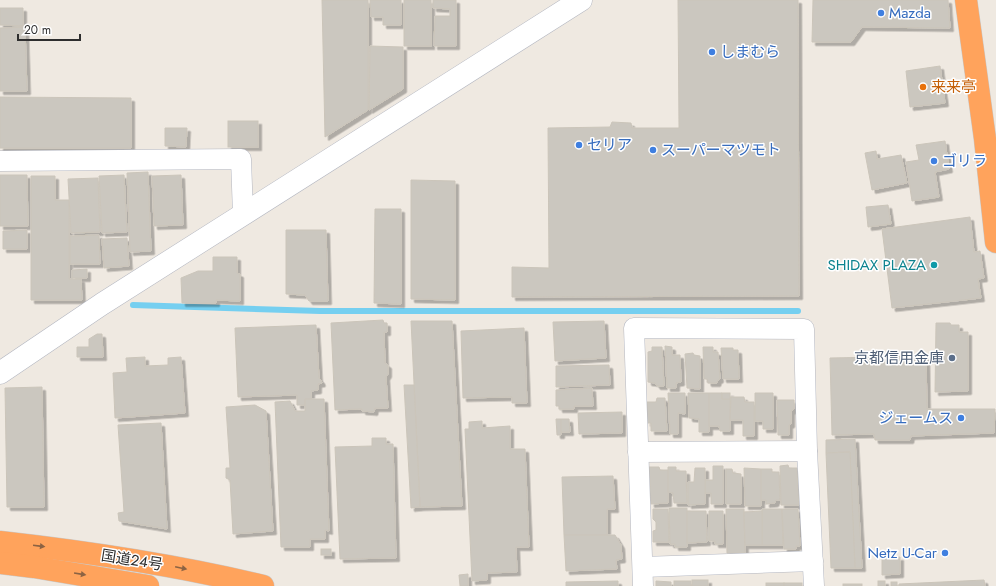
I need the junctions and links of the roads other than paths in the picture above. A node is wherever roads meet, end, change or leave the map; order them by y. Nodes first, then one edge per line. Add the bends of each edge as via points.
1 (581, 0) edge
2 (966, 0) edge
3 (0, 161) edge
4 (243, 214) junction
5 (996, 242) edge
6 (0, 373) edge
7 (807, 451) junction
8 (638, 452) junction
9 (0, 542) edge
10 (813, 561) junction
11 (0, 563) edge
12 (643, 577) edge
13 (148, 586) edge
14 (263, 586) edge
15 (814, 586) edge

1 - 4 street
2 - 5 highway
3 - 4 street via 241,159
4 - 6 street
7 - 8 street
7 - 8 street via 804,329 634,328
7 - 10 street
8 - 12 street
9 -> 14 highway, 国道24号 via 159,564
10 - 12 street
10 - 15 street
11 -> 13 highway

